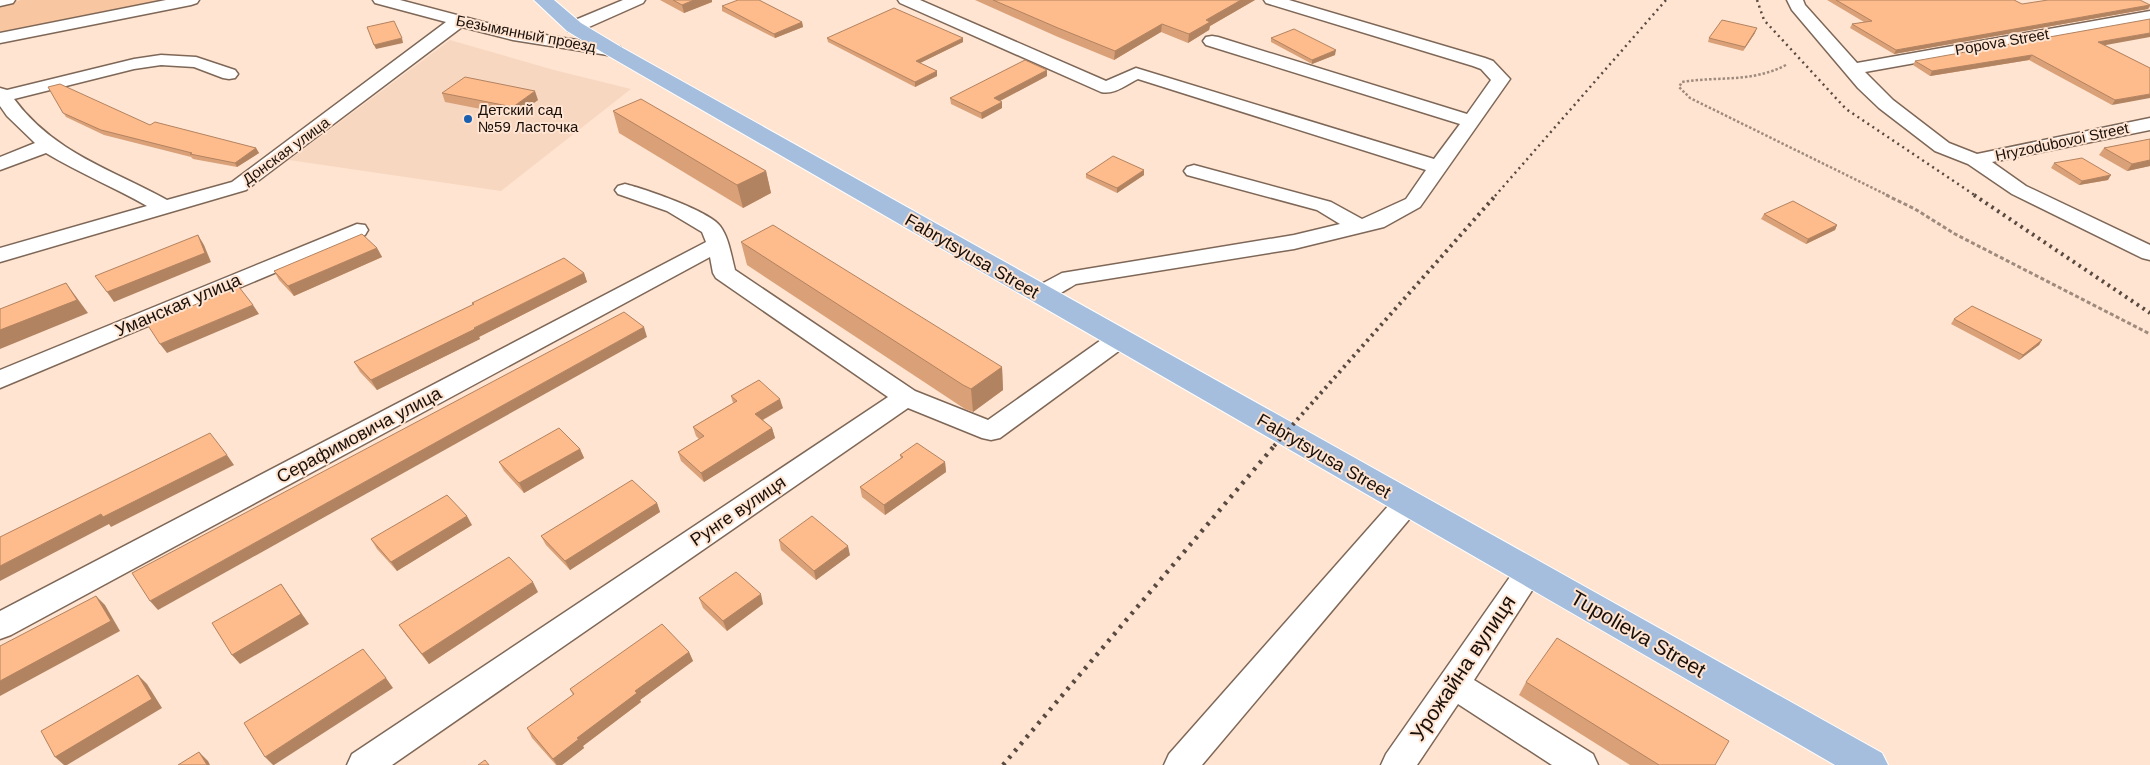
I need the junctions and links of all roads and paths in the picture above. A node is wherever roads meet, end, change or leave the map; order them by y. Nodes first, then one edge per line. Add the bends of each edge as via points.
1 (7, 0) edge
2 (191, 0) edge
3 (381, 0) edge
4 (543, 0) edge
5 (637, 0) edge
6 (906, 0) edge
7 (1272, 0) edge
8 (1795, 0) edge
9 (0, 1) edge
10 (2150, 16) edge
11 (459, 21) junction
12 (574, 27) junction
13 (0, 38) edge
14 (1212, 41) dead end
15 (614, 52) junction
16 (1786, 65) dead end
17 (1853, 69) junction
18 (229, 74) dead end
19 (1, 94) edge
20 (1471, 120) junction
21 (2150, 124) edge
22 (48, 145) junction
23 (1975, 160) junction
24 (0, 164) edge
25 (1438, 167) junction
26 (1194, 171) dead end
27 (625, 190) dead end
28 (164, 207) junction
29 (1358, 226) junction
30 (356, 230) dead end
31 (718, 244) junction
32 (2150, 253) edge
33 (0, 255) edge
34 (1040, 294) junction
35 (2150, 334) edge
36 (1119, 339) junction
37 (0, 380) edge
38 (906, 397) junction
39 (1407, 503) junction
40 (1529, 572) junction
41 (0, 626) edge
42 (1453, 684) junction
43 (364, 765) edge
44 (1182, 765) edge
45 (1398, 765) edge
46 (1581, 765) edge
47 (1869, 765) edge

1 - 9 street
2 - 13 street
3 - 11 street, Безымянный проезд
4 - 12 main road, Fabrytsyusa Street
5 - 12 street
6 - 25 street via 1107,88 1136,73
7 - 20 street via 1487,66 1501,78
8 - 17 street
10 - 17 street, Popova Street
11 - 15 street, Безымянный проезд via 513,35
11 - 28 street, Донская улица via 239,186
12 - 15 main road, Fabrytsyusa Street
14 - 20 street
15 - 34 main road, Fabrytsyusa Street
16 - 35 path via 1772,74 1747,79 1694,79 1682,82 1679,87 1690,98 1915,208 1955,234
17 - 23 street via 1864,84 1911,124 1942,147
18 - 19 street via 196,62 161,60
19 - 22 street via 14,112
20 - 25 street
21 - 23 street, Hryzodubovoi Street
22 - 24 street
22 - 28 street via 81,166 122,183
23 - 32 street via 2019,190
25 - 29 street via 1413,203 1376,222
26 - 29 street via 1324,206
27 - 31 street via 674,207 711,228
28 - 33 street, Донская улица
29 - 34 street via 1294,242 1070,278
30 - 37 street, Уманская улица
31 - 38 street via 724,273
31 - 41 street, Серафимовича улица
34 - 36 main road, Fabrytsyusa Street
36 - 38 street via 991,431
36 - 39 main road, Fabrytsyusa Street
38 - 43 street, Рунге вулиця
39 - 40 main road, Tupolieva Street
39 - 44 street
40 - 42 street, Урожайна вулиця
40 - 47 main road, Tupolieva Street
42 - 45 street, Урожайна вулиця
42 - 46 street

